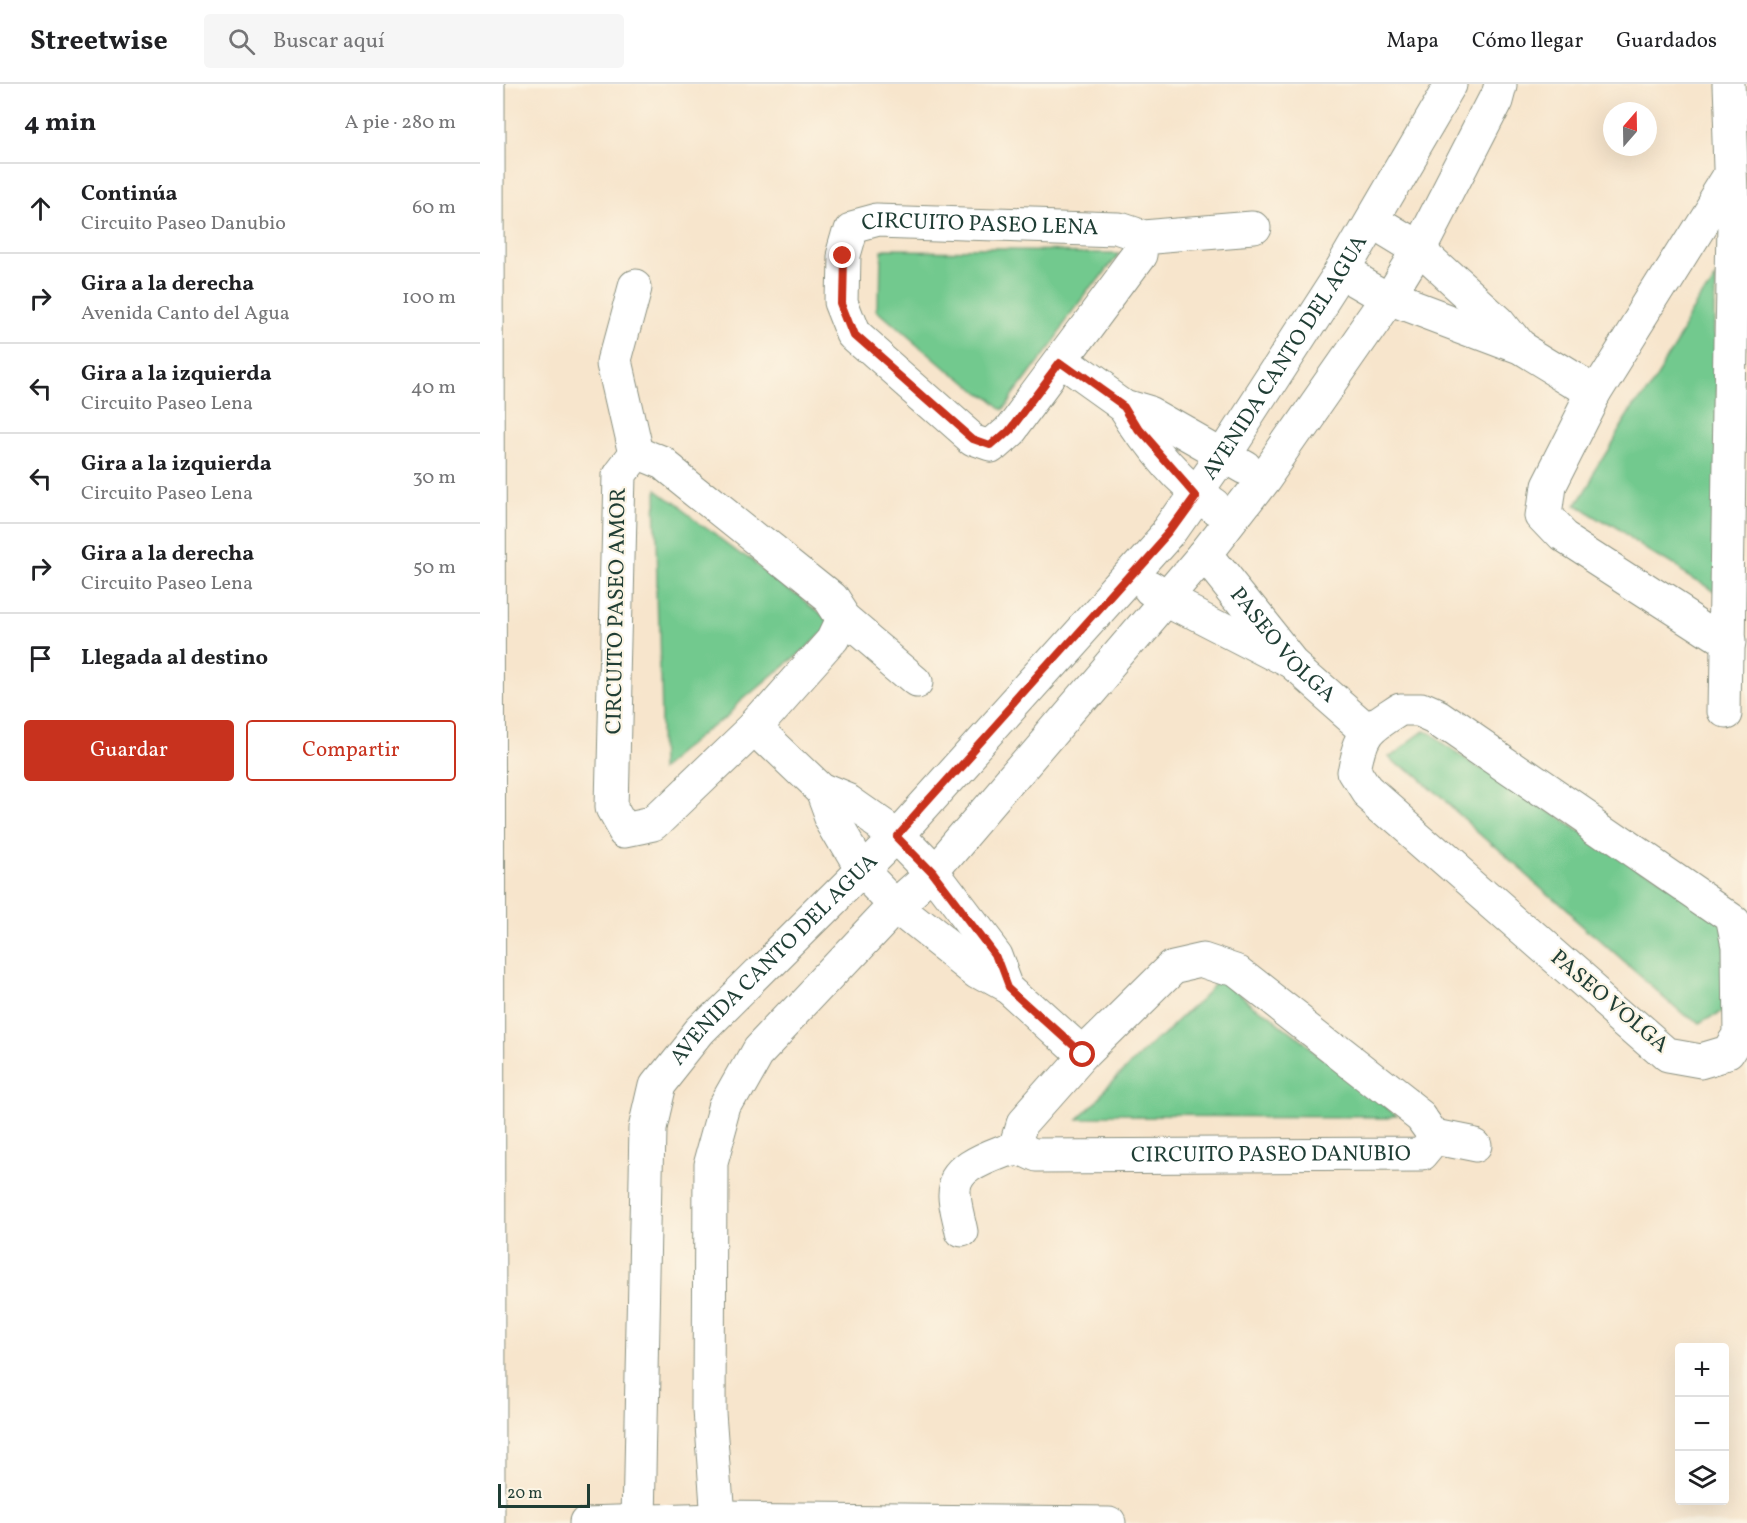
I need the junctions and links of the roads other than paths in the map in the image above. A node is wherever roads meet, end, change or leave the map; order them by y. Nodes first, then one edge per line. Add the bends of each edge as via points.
1 (488, 84) edge
2 (1451, 84) edge
3 (1500, 84) edge
4 (1728, 84) edge
5 (1729, 177) junction
6 (1373, 221) junction
7 (1253, 228) dead end
8 (1142, 237) junction
9 (1419, 249) junction
10 (1342, 272) junction
11 (635, 287) dead end
12 (1389, 298) junction
13 (1519, 347) junction
14 (1061, 361) junction
15 (1594, 393) junction
16 (1124, 406) junction
17 (636, 453) junction
18 (1224, 454) junction
19 (1263, 479) junction
20 (1196, 495) junction
21 (1232, 518) junction
22 (1205, 554) junction
23 (1131, 575) junction
24 (1167, 599) junction
25 (843, 618) junction
26 (1727, 643) junction
27 (1293, 664) junction
28 (917, 681) dead end
29 (1725, 712) dead end
30 (755, 727) junction
31 (1368, 730) junction
32 (821, 790) junction
33 (897, 835) junction
34 (862, 870) junction
35 (933, 872) junction
36 (896, 905) junction
37 (1008, 987) junction
38 (1083, 1055) junction
39 (1436, 1137) junction
40 (1476, 1145) dead end
41 (1015, 1147) junction
42 (962, 1232) dead end
43 (717, 1519) junction
44 (639, 1521) junction
45 (489, 1523) edge
46 (586, 1523) edge
47 (1109, 1523) edge

1 - 45 street
2 - 6 street, AVENIDA CANTO DEL AGUA
3 - 9 street, AVENIDA CANTO DEL AGUA via 1496,99
4 - 5 street
5 - 15 street
5 - 26 street via 1732,222
6 - 9 street
6 - 10 street, AVENIDA CANTO DEL AGUA
7 - 8 street
8 - 14 street, CIRCUITO PASEO LENA via 1140,254
8 - 14 street, CIRCUITO PASEO LENA via 1118,229 877,221 851,228 843,256 842,302 855,335 974,440 991,446 1008,431
9 - 12 street, AVENIDA CANTO DEL AGUA
9 - 13 street via 1499,322
10 - 12 street
10 - 18 street, AVENIDA CANTO DEL AGUA
11 - 17 street via 615,361
12 - 13 street
12 - 19 street, AVENIDA CANTO DEL AGUA
13 - 15 street
14 - 16 street
15 - 26 street via 1547,486 1543,516 1563,537
16 - 18 street via 1151,414
16 - 20 street via 1138,429
17 - 25 street, CIRCUITO PASEO AMOR via 663,464 830,598
17 - 30 street, CIRCUITO PASEO AMOR via 620,474 612,807 626,830 654,824
18 - 19 street
18 - 20 street, AVENIDA CANTO DEL AGUA
19 - 21 street, AVENIDA CANTO DEL AGUA
20 - 21 street
20 - 23 street, AVENIDA CANTO DEL AGUA
21 - 22 street, AVENIDA CANTO DEL AGUA
22 - 24 street, AVENIDA CANTO DEL AGUA
22 - 27 street, PASEO VOLGA
23 - 24 street
23 - 33 street, AVENIDA CANTO DEL AGUA
24 - 27 street
24 - 35 street, AVENIDA CANTO DEL AGUA
25 - 28 street
25 - 30 street, CIRCUITO PASEO AMOR via 833,639
26 - 29 street
27 - 31 street, PASEO VOLGA
30 - 32 street
31 - 31 street, PASEO VOLGA via 1354,772 1366,791 1667,1055 1701,1061 1728,1053 1739,1036 1738,948 1731,919 1437,716 1421,709 1400,709
32 - 33 street via 849,802
32 - 34 street via 831,817
33 - 34 street, AVENIDA CANTO DEL AGUA
33 - 35 street
34 - 36 street
34 - 44 street, AVENIDA CANTO DEL AGUA via 700,1031 657,1085 647,1128
35 - 36 street, AVENIDA CANTO DEL AGUA
35 - 37 street via 996,955
36 - 37 street via 979,971
36 - 43 street, AVENIDA CANTO DEL AGUA via 757,1052 726,1107 711,1165 709,1410
37 - 38 street
38 - 39 street, CIRCUITO PASEO DANUBIO via 1172,967 1203,960 1236,971 1421,1116
38 - 41 street, CIRCUITO PASEO DANUBIO via 1022,1124
39 - 40 street
39 - 41 street, CIRCUITO PASEO DANUBIO via 1422,1154 1034,1156
41 - 42 street via 960,1176 955,1192
43 - 44 street
43 - 47 street
44 - 46 street

